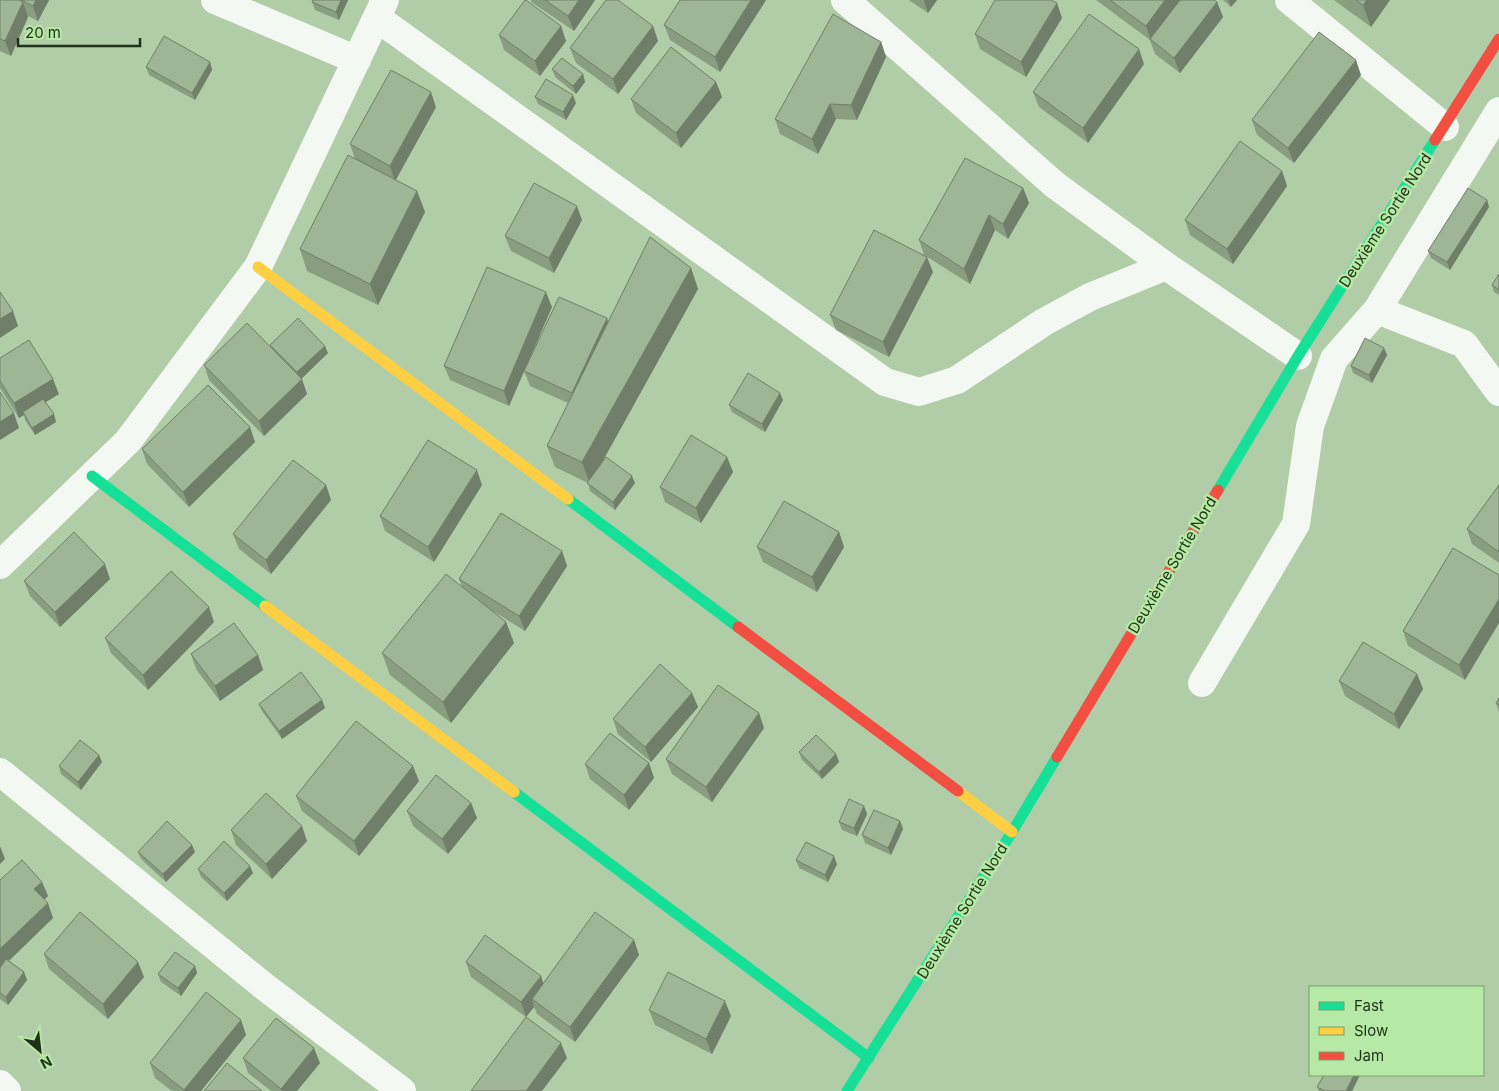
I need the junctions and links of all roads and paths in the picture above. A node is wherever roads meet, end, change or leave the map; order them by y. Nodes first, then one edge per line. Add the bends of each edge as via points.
1 (215, 0) edge
2 (846, 0) edge
3 (1290, 0) edge
4 (381, 9) edge
5 (1499, 39) edge
6 (357, 60) junction
7 (1499, 111) edge
8 (1445, 127) junction
9 (1166, 266) junction
10 (258, 267) junction
11 (1377, 310) junction
12 (1298, 356) junction
13 (1499, 392) edge
14 (92, 476) junction
15 (0, 565) edge
16 (1202, 682) dead end
17 (0, 772) edge
18 (1012, 832) junction
19 (869, 1058) junction
20 (0, 1084) edge
21 (7, 1091) edge
22 (402, 1091) edge
23 (847, 1091) edge

1 - 6 street
2 - 9 street via 1055,185
3 - 8 street
4 - 6 street
4 - 9 street via 885,382 920,392 957,380 1044,322 1090,297
5 - 8 street, Deuxième Sortie Nord
6 - 10 street
7 - 11 street
8 - 12 street, Deuxième Sortie Nord
9 - 12 street
10 - 14 street via 128,441
10 - 18 street
11 - 13 street via 1464,344
11 - 16 street via 1334,359 1310,426 1296,524
12 - 18 street, Deuxième Sortie Nord
14 - 15 street
14 - 19 street
17 - 22 street via 265,988
18 - 19 street, Deuxième Sortie Nord
19 - 23 street, Deuxième Sortie Nord
20 - 21 street

